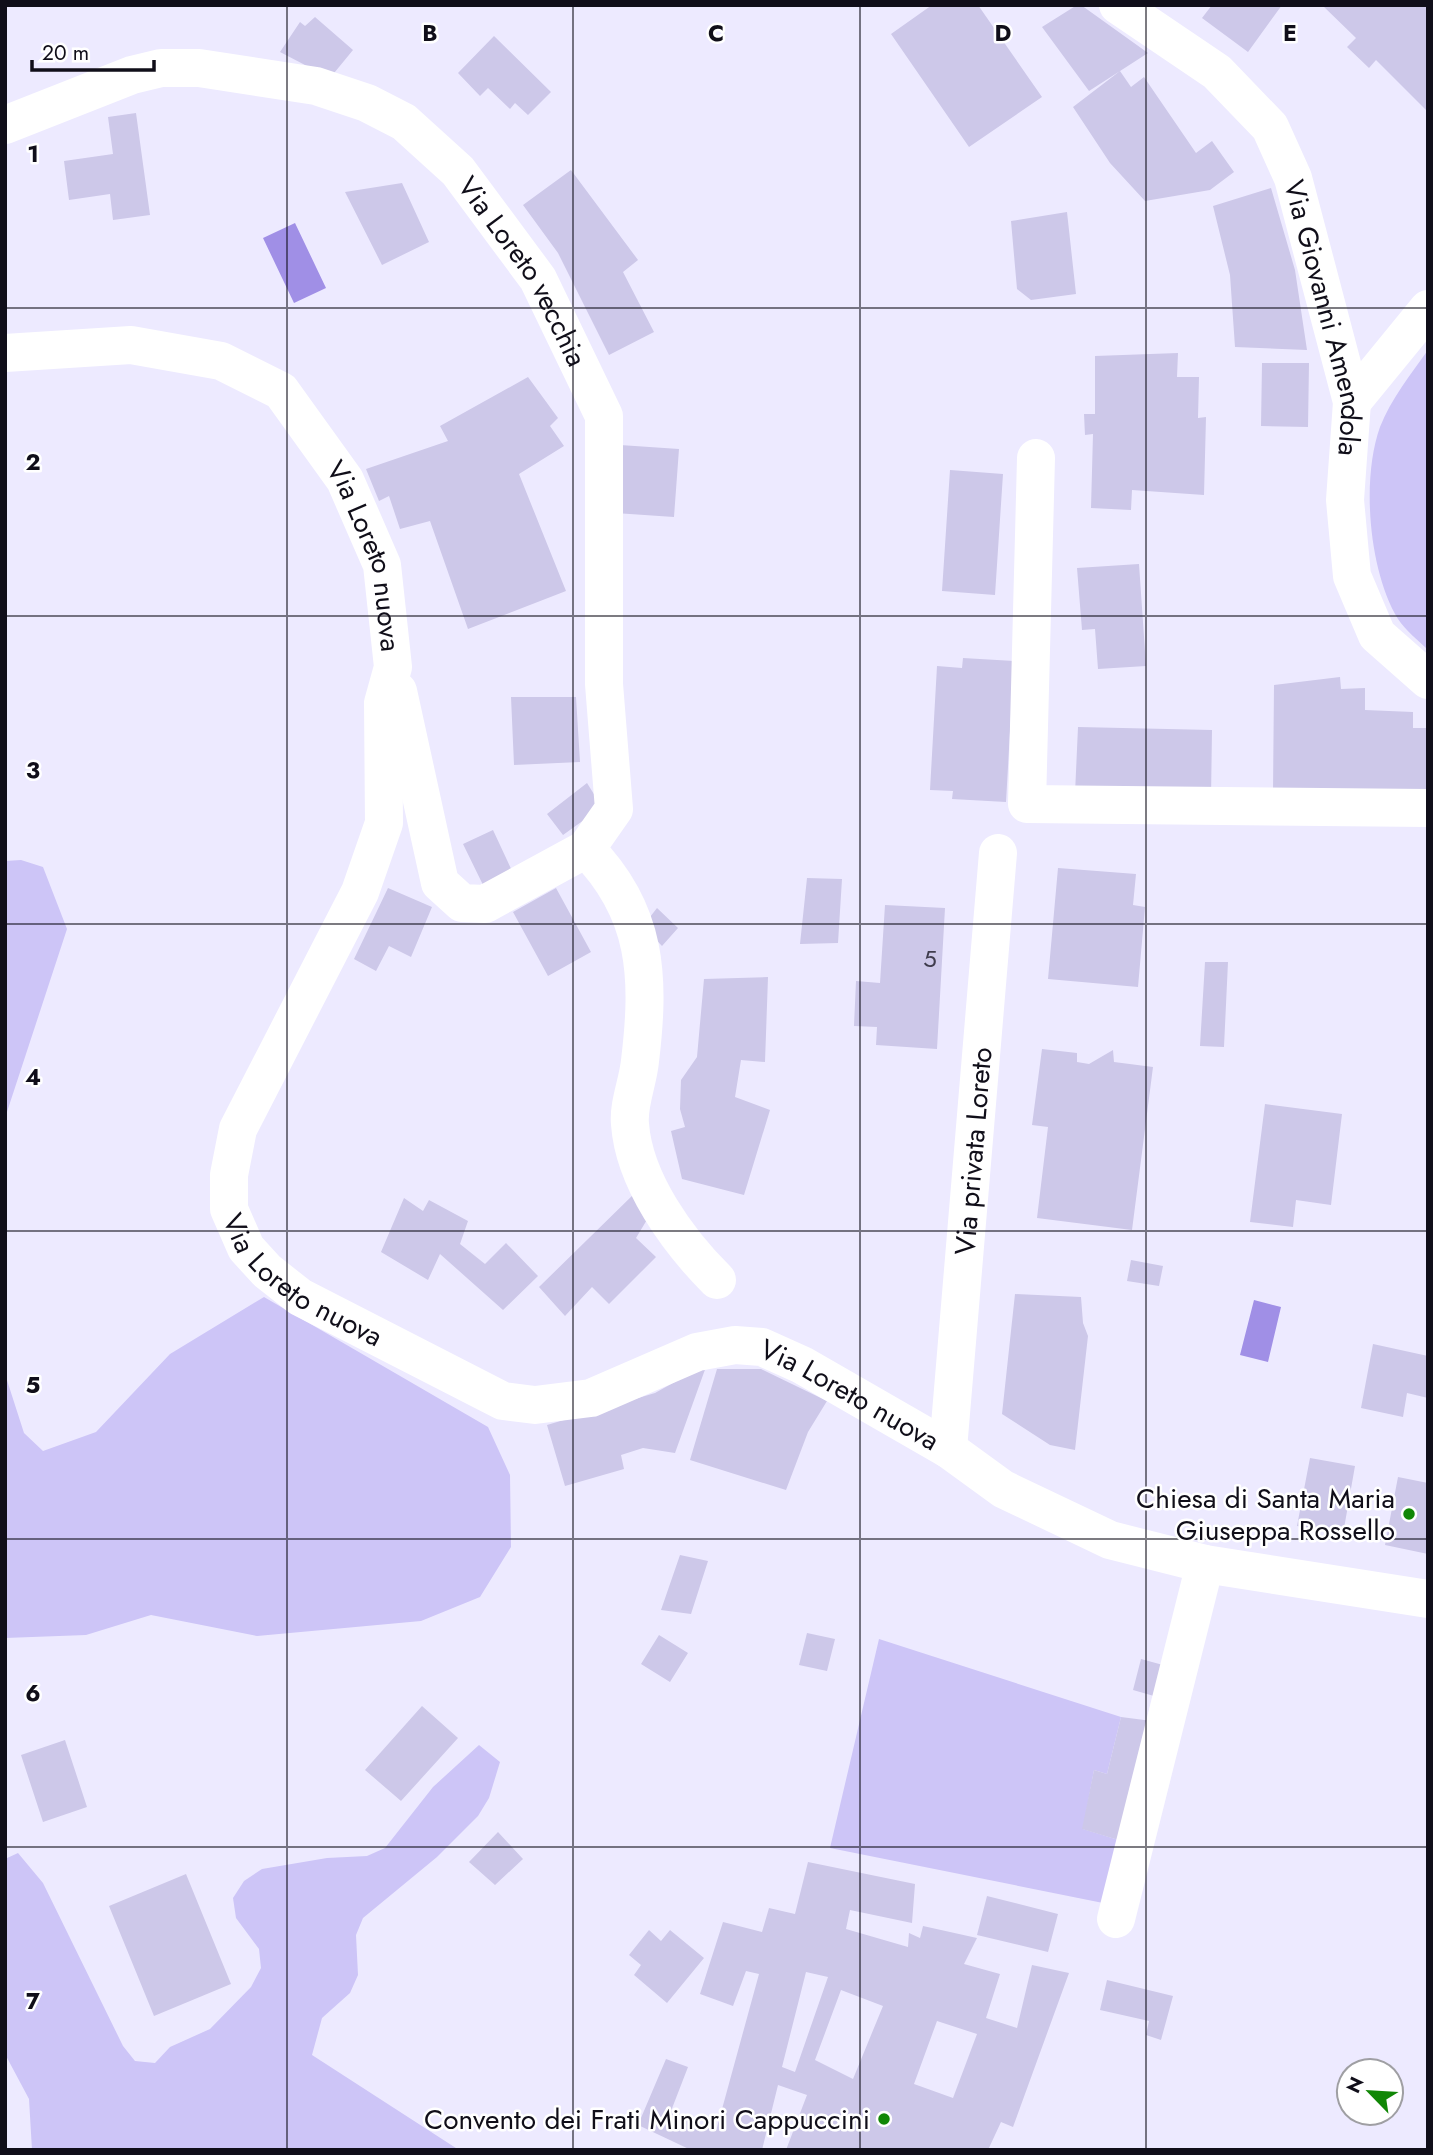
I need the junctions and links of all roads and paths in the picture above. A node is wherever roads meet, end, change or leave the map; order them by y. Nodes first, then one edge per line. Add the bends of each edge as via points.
1 (1118, 8) edge
2 (5, 125) edge
3 (1428, 309) edge
4 (5, 353) edge
5 (1352, 402) junction
6 (1036, 458) dead end
7 (393, 667) junction
8 (1428, 680) edge
9 (1428, 808) edge
10 (586, 849) junction
11 (998, 853) dead end
12 (717, 1280) dead end
13 (948, 1449) junction
14 (1205, 1564) junction
15 (1428, 1599) edge
16 (1116, 1919) dead end

1 - 5 street, Via Giovanni Amendola via 1217,72 1270,127 1293,178
2 - 10 street, Via Loreto vecchia via 132,75 161,68 199,68 316,86 367,103 404,122 458,171 538,279 604,416 604,684 614,808
3 - 5 street
4 - 7 street, Via Loreto nuova via 131,345 221,361 281,391 345,480 382,565
5 - 8 street, Via Giovanni Amendola via 1345,500 1352,576 1377,635
6 - 9 street via 1027,804
7 - 10 street, Via Loreto vecchia via 440,883 462,903 485,904
7 - 13 street, Via Loreto nuova via 383,703 384,823 360,892 238,1129 229,1175 229,1209 246,1248 300,1297 503,1401 535,1405 591,1398 697,1352 735,1345 762,1347
10 - 12 street via 611,874 638,933 646,970 640,1061 629,1121 632,1143 654,1197 687,1250
11 - 13 street, Via privata Loreto
13 - 14 street, Via Loreto nuova via 1003,1489 1049,1513 1110,1540
14 - 15 street, Via Loreto nuova
14 - 16 street

